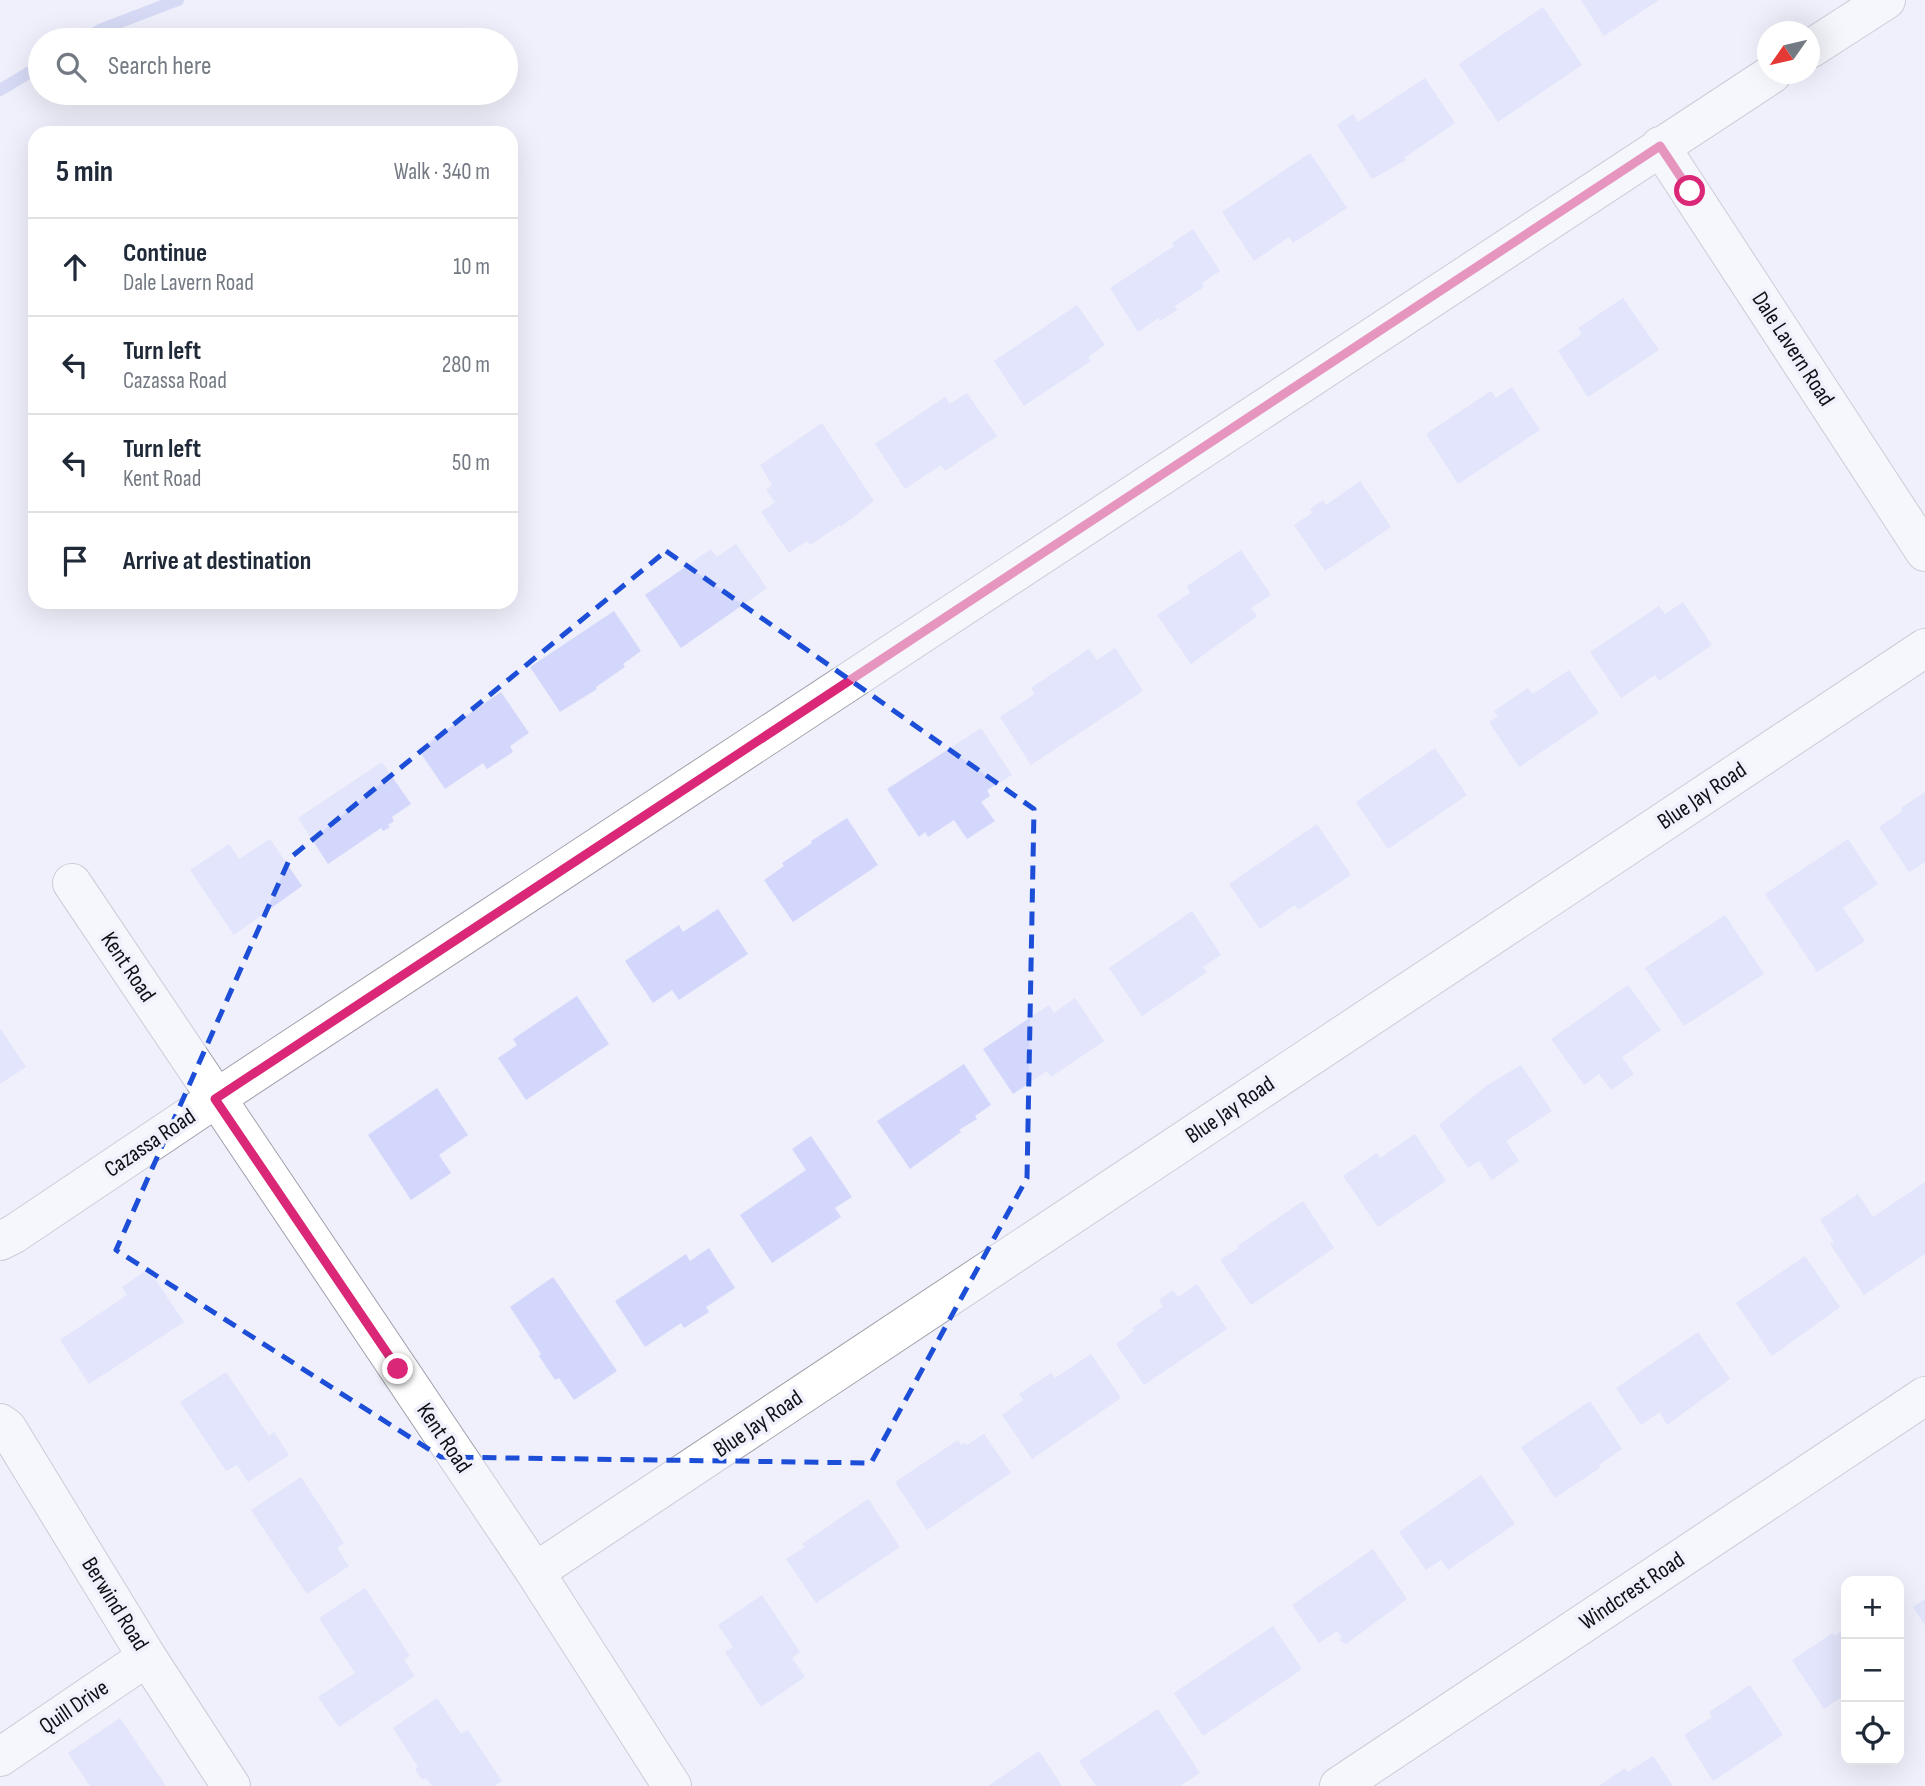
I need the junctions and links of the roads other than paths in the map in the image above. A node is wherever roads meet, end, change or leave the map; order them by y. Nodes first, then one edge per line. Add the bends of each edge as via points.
1 (1886, 0) edge
2 (1820, 43) edge
3 (1757, 84) edge
4 (1660, 146) junction
5 (1925, 552) edge
6 (1925, 648) edge
7 (72, 883) dead end
8 (215, 1099) junction
9 (0, 1241) edge
10 (1925, 1396) edge
11 (0, 1423) edge
12 (535, 1572) junction
13 (147, 1657) junction
14 (0, 1757) edge
15 (231, 1786) edge
16 (673, 1786) edge
17 (1339, 1786) edge

1 - 2 street
3 - 4 street, Cazassa Road
4 - 5 street, Dale Lavern Road
4 - 8 street, Cazassa Road
6 - 12 street, Blue Jay Road
7 - 8 street, Kent Road
8 - 9 street, Cazassa Road
8 - 12 street, Kent Road
10 - 17 street, Windcrest Road
11 - 13 street, Berwind Road
12 - 16 street, Kent Road
13 - 14 street, Quill Drive
13 - 15 street, Berwind Road

